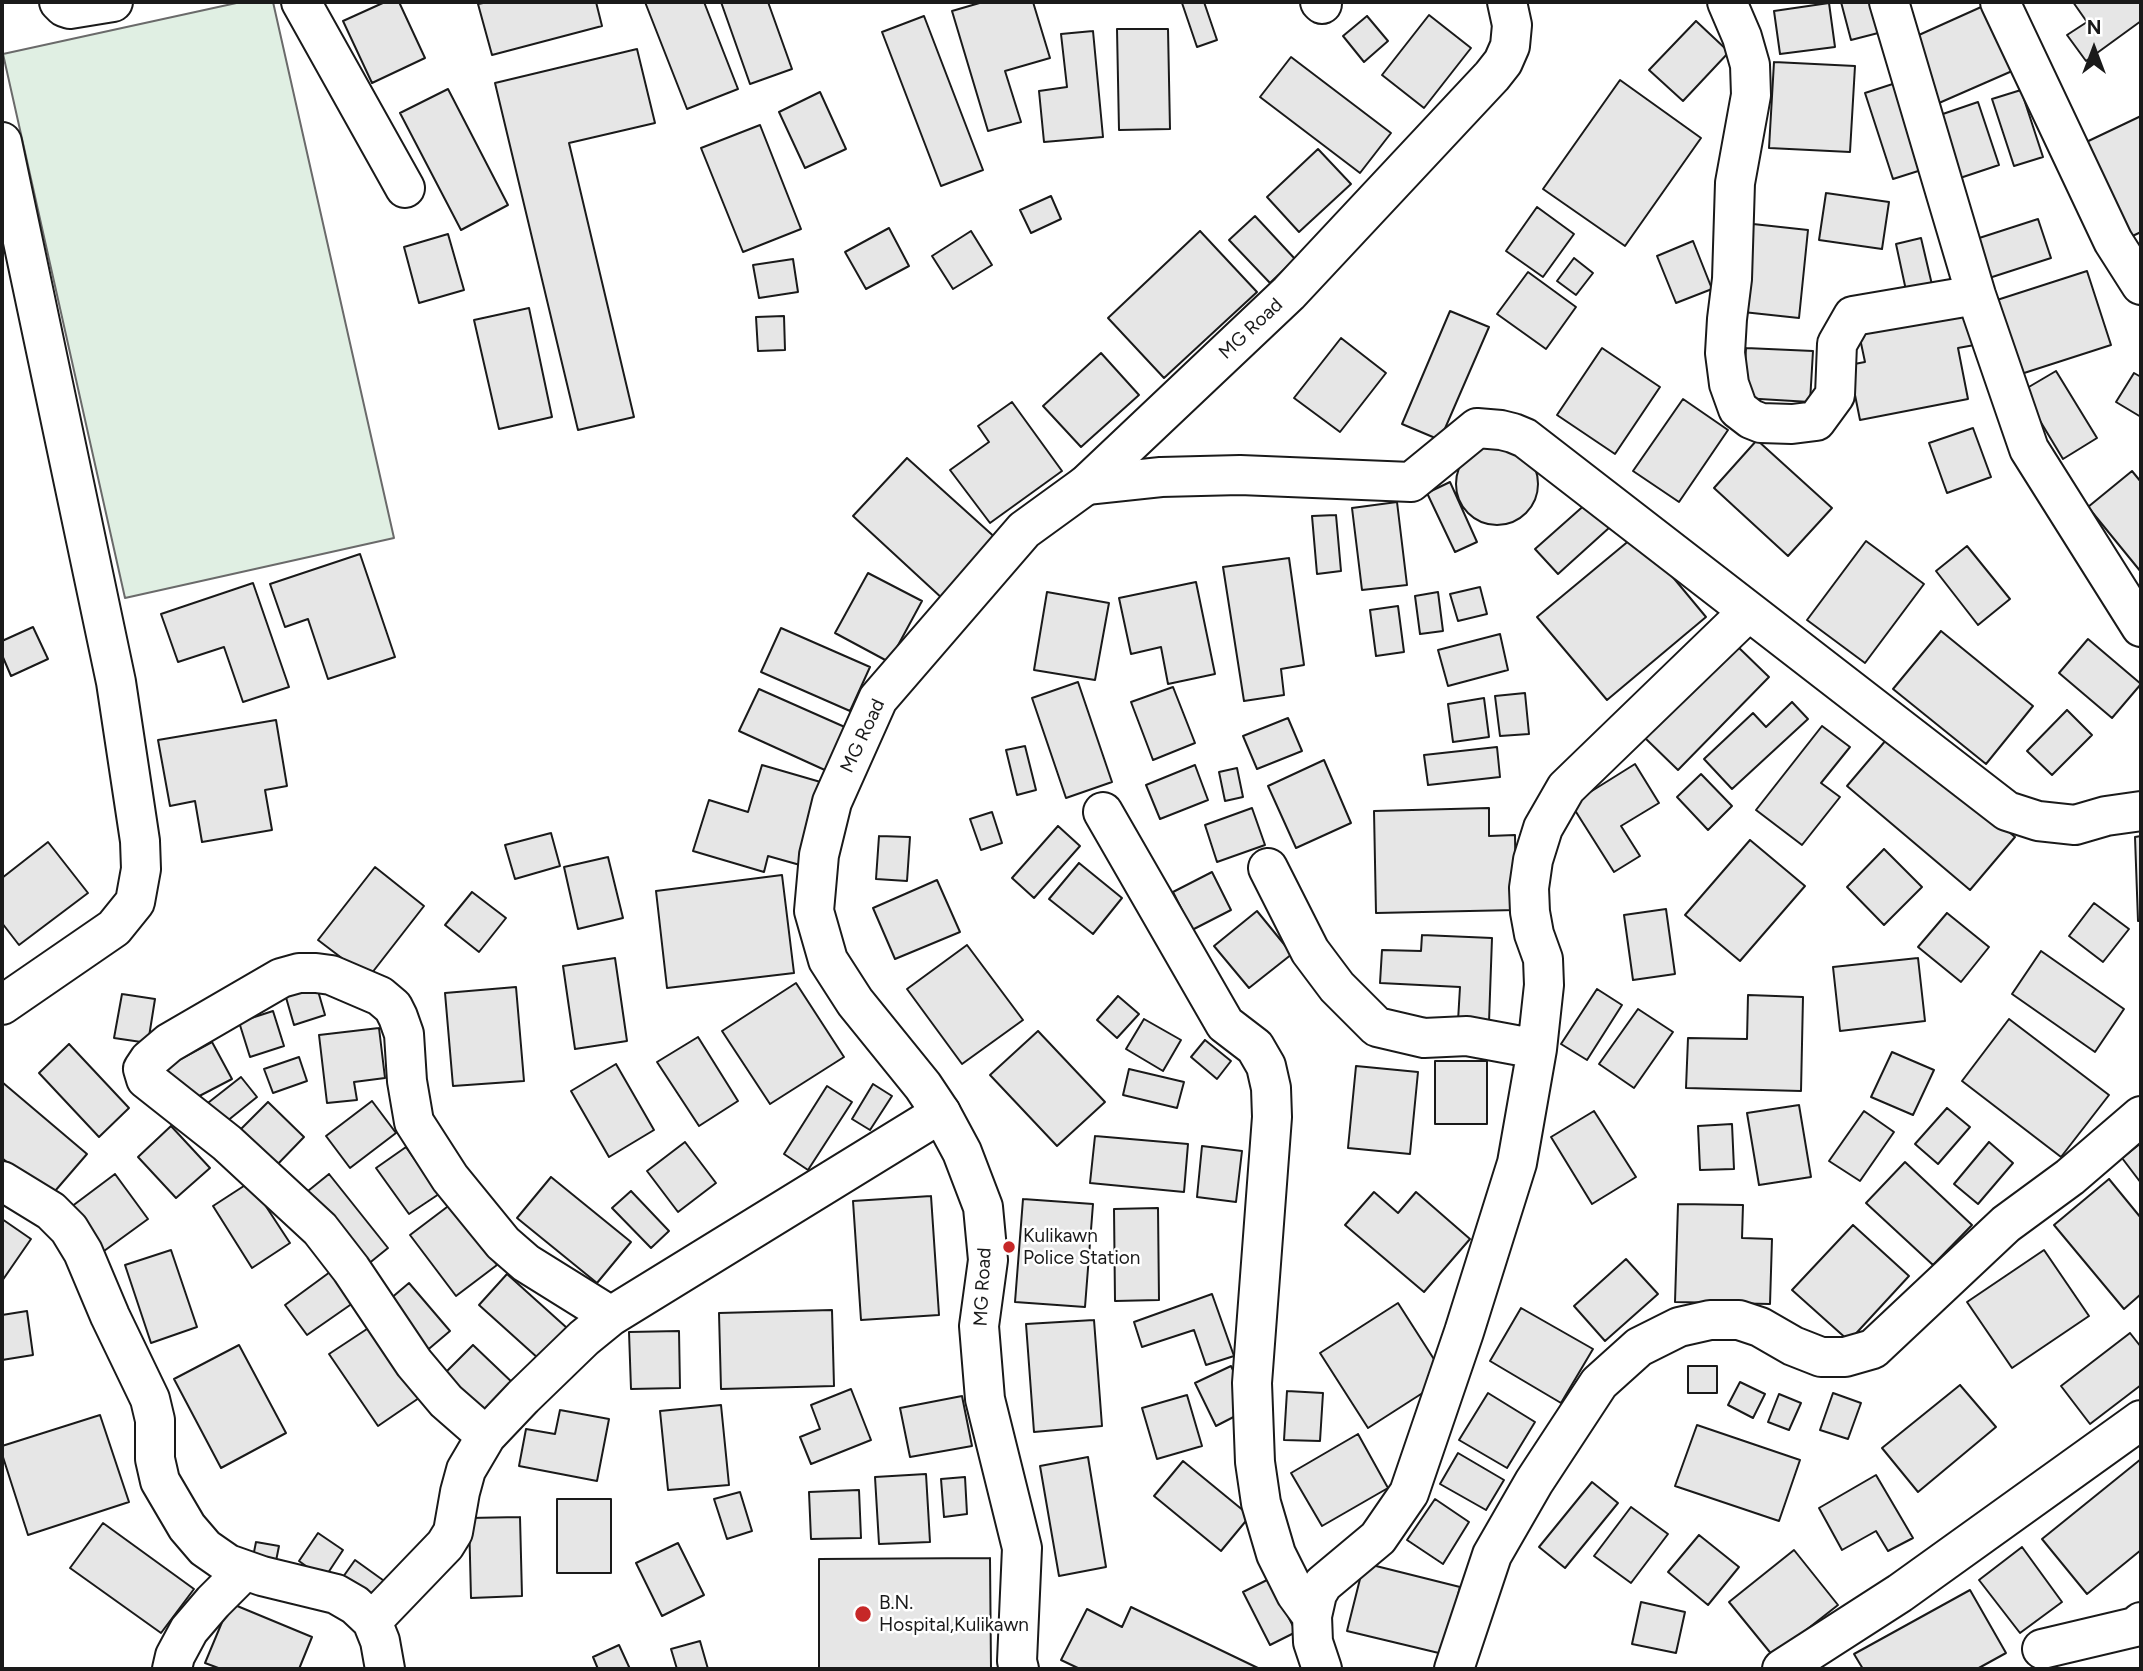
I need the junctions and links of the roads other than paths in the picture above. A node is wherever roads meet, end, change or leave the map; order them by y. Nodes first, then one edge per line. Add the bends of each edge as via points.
1 (59, 2) edge
2 (113, 2) edge
3 (301, 2) edge
4 (1507, 2) edge
5 (1727, 2) edge
6 (1889, 2) edge
7 (2000, 2) edge
8 (2, 142) edge
9 (405, 188) dead end
10 (2141, 285) edge
11 (1976, 295) junction
12 (1086, 485) junction
13 (1748, 612) junction
14 (2141, 626) edge
15 (1103, 811) dead end
16 (2141, 811) edge
17 (1268, 868) dead end
18 (2, 1005) edge
19 (1537, 1049) junction
20 (942, 1113) junction
21 (2141, 1116) edge
22 (2, 1181) edge
23 (611, 1316) junction
24 (2141, 1420) edge
25 (486, 1436) junction
26 (245, 1570) junction
27 (1312, 1616) junction
28 (372, 1621) junction
29 (2141, 1622) edge
30 (2042, 1649) dead end
31 (172, 1669) edge
32 (385, 1669) edge
33 (1019, 1669) edge
34 (1322, 1669) edge
35 (1454, 1669) edge
36 (1782, 1669) edge

1 - 2 street via 70,9
3 - 9 street
4 - 12 street, MG Road via 1510,46 1492,76 1289,293
5 - 11 street via 1750,65 1751,95 1735,183 1726,342 1729,384 1738,409 1761,423 1816,421 1835,394 1837,344 1853,316
6 - 11 street
7 - 10 street via 2113,241
8 - 18 street via 116,682 141,869 135,902 114,928
11 - 14 street via 2029,450
12 - 13 street via 1240,475 1411,482 1477,428 1501,430 1525,438
12 - 20 street, MG Road via 1024,530 878,699 832,802 819,855 814,911 828,960
13 - 16 street via 2007,811 2074,825
13 - 19 street via 1573,781 1543,828 1529,888 1530,912 1545,972
15 - 27 street via 1225,1024 1255,1047 1266,1066 1272,1117 1252,1383 1255,1462 1276,1554
17 - 19 street via 1310,951 1337,987 1377,1027 1424,1038 1467,1036
19 - 27 street via 1517,1163 1409,1493 1378,1538 1322,1584
20 - 23 street
20 - 33 street, MG Road via 983,1207 988,1260 979,1326 985,1399 1023,1548
21 - 35 street via 2006,1224 1873,1349 1845,1357 1821,1357 1739,1320 1679,1327 1639,1347 1599,1383 1492,1555
22 - 26 street via 51,1211 69,1229 150,1399 160,1481 205,1548
23 - 25 street
23 - 25 street via 526,1263 489,1228 450,1178 414,1122 404,1034 393,1007 380,996 331,975 281,978 169,1043 149,1060 143,1069 146,1079 227,1143 320,1229 414,1363 446,1401
24 - 36 street via 1899,1593
25 - 28 street via 466,1470 453,1532 445,1545
26 - 28 street via 335,1594
26 - 31 street via 190,1630
27 - 34 street via 1313,1642
28 - 32 street
29 - 30 street

